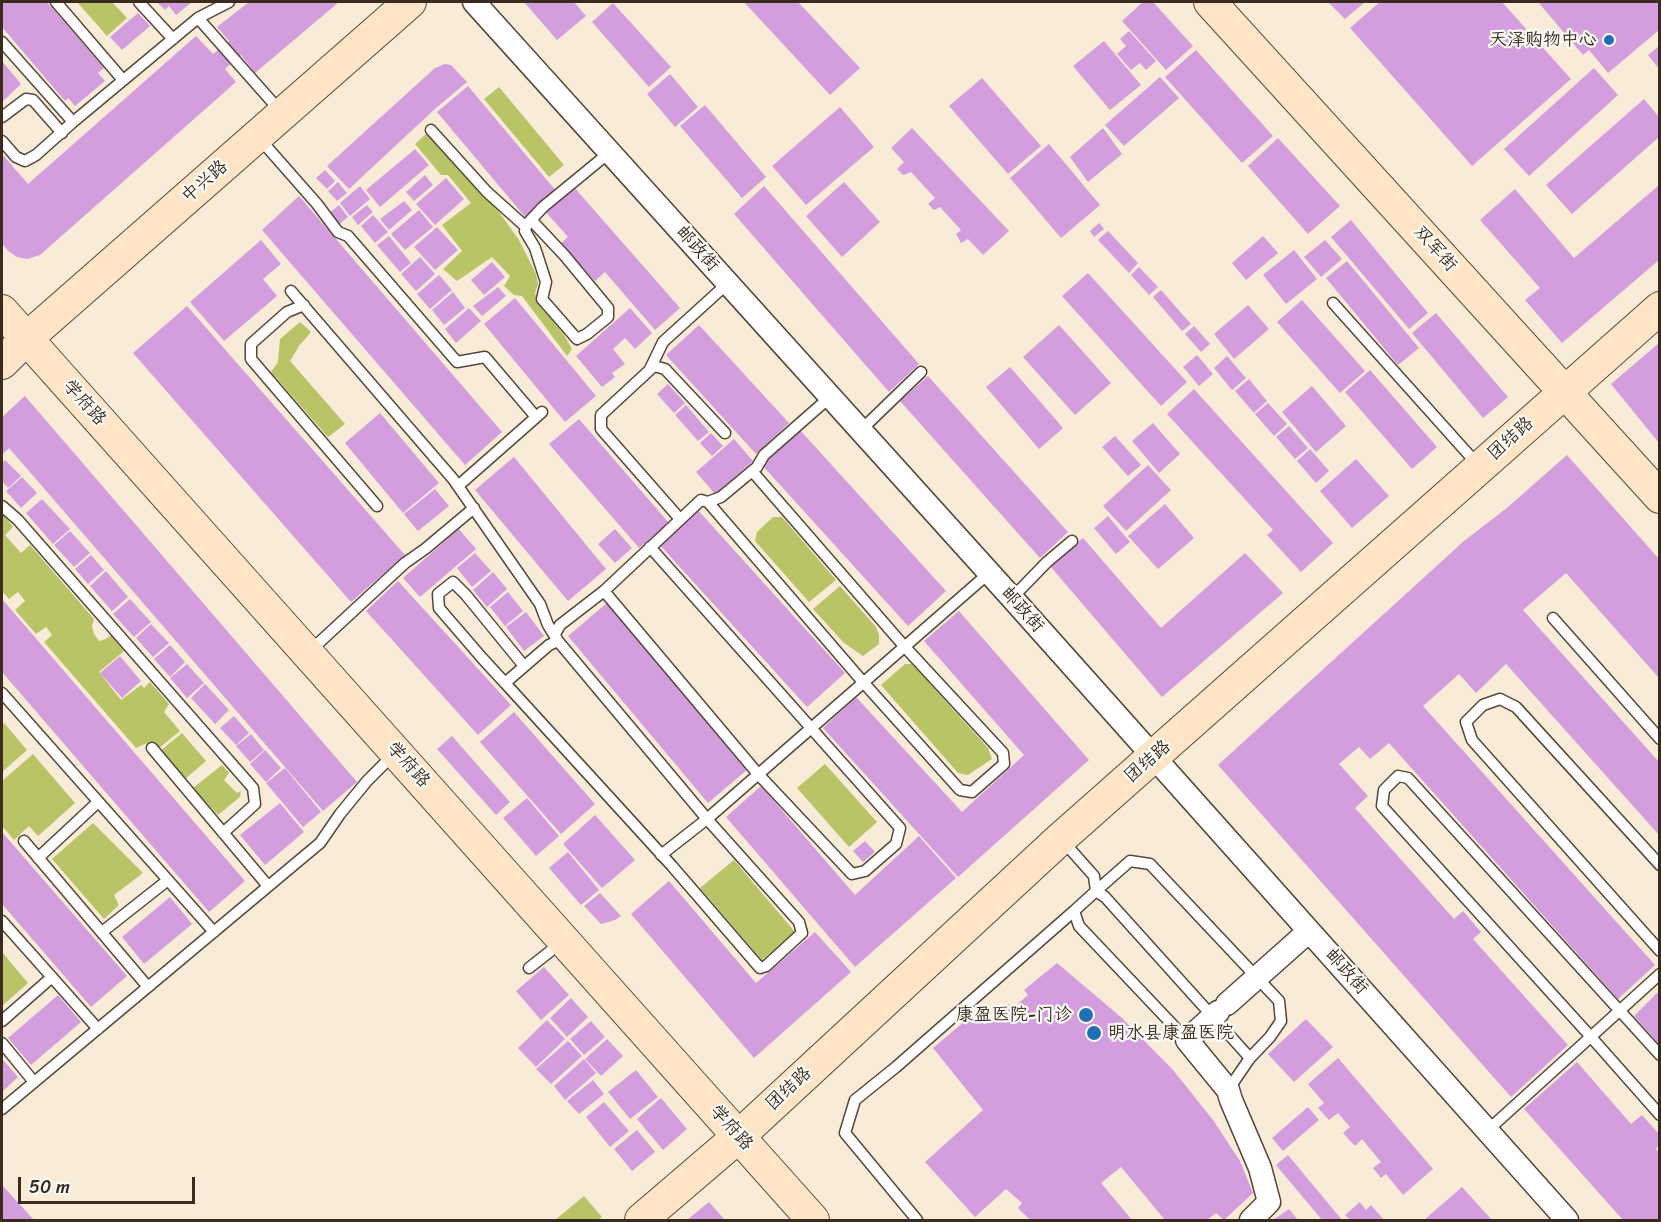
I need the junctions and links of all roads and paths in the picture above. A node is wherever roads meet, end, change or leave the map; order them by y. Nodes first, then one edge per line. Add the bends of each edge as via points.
1 (56, 2) edge
2 (139, 2) edge
3 (229, 2) edge
4 (410, 2) edge
5 (474, 2) edge
6 (1210, 2) edge
7 (198, 18) junction
8 (173, 39) junction
9 (2, 42) edge
10 (123, 80) junction
11 (282, 114) junction
12 (2, 117) edge
13 (73, 122) junction
14 (431, 130) dead end
15 (62, 133) junction
16 (257, 136) junction
17 (2, 141) edge
18 (610, 152) junction
19 (529, 223) junction
20 (728, 283) junction
21 (291, 291) dead end
22 (1333, 303) dead end
23 (304, 305) junction
24 (1659, 308) edge
25 (2, 311) edge
26 (26, 339) junction
27 (2, 363) edge
28 (650, 369) junction
29 (921, 372) dead end
30 (1565, 392) junction
31 (830, 397) junction
32 (860, 431) junction
33 (725, 433) dead end
34 (1480, 467) junction
35 (752, 471) junction
36 (458, 486) junction
37 (1658, 493) edge
38 (708, 502) junction
39 (2, 506) edge
40 (377, 506) dead end
41 (474, 508) junction
42 (680, 519) junction
43 (1072, 541) dead end
44 (650, 547) junction
45 (989, 573) junction
46 (604, 591) junction
47 (1012, 598) junction
48 (1553, 618) dead end
49 (557, 638) junction
50 (904, 646) junction
51 (308, 653) junction
52 (524, 666) junction
53 (864, 682) junction
54 (505, 683) junction
55 (2, 693) edge
56 (810, 728) junction
57 (1659, 740) edge
58 (152, 748) dead end
59 (396, 752) junction
60 (1154, 757) junction
61 (758, 774) junction
62 (98, 802) junction
63 (707, 819) junction
64 (223, 833) junction
65 (1060, 839) junction
66 (24, 841) dead end
67 (661, 855) junction
68 (38, 858) junction
69 (1659, 864) edge
70 (168, 880) junction
71 (268, 886) junction
72 (1096, 891) junction
73 (1074, 912) junction
74 (2, 921) edge
75 (1309, 931) junction
76 (102, 932) junction
77 (214, 932) junction
78 (564, 940) junction
79 (1659, 951) edge
80 (529, 968) dead end
81 (1659, 975) edge
82 (52, 977) junction
83 (1258, 977) junction
84 (148, 987) junction
85 (1219, 1011) junction
86 (1620, 1011) junction
87 (2, 1021) edge
88 (98, 1029) junction
89 (1591, 1037) junction
90 (1187, 1040) junction
91 (2, 1043) edge
92 (1659, 1055) edge
93 (1250, 1058) junction
94 (33, 1082) junction
95 (1228, 1090) junction
96 (2, 1109) edge
97 (1659, 1115) edge
98 (1487, 1131) junction
99 (739, 1136) junction
100 (641, 1221) edge
101 (813, 1221) edge
102 (917, 1221) edge
103 (1251, 1221) edge
104 (1568, 1221) edge

1 - 10 lane
2 - 8 lane
3 - 7 lane
4 - 11 street, 中兴路
5 - 18 street, 邮政街
6 - 30 street, 双军街
7 - 8 lane
7 - 11 lane
8 - 10 lane
9 - 13 lane
10 - 13 lane
11 - 16 street, 中兴路
12 - 15 lane via 26,99 33,100
13 - 15 lane
14 - 19 lane via 487,192
15 - 17 lane via 25,161
16 - 26 street, 中兴路
16 - 36 lane via 457,362 485,357 539,415
18 - 19 lane
18 - 20 street, 邮政街
19 - 19 lane via 534,223 565,256 608,308 608,317 577,339 542,299 546,282 525,231
20 - 28 lane via 663,342
20 - 31 street, 邮政街
21 - 23 lane
22 - 34 lane
23 - 36 lane
23 - 40 lane via 287,312 251,344 251,359
24 - 30 street, 团结路
25 - 26 street, 学府路
26 - 27 street, 中兴路
26 - 51 street, 学府路
28 - 33 lane via 665,369
28 - 42 lane via 601,415 601,429
29 - 32 lane
30 - 34 street, 团结路
30 - 37 street, 双军街
31 - 32 street, 邮政街
31 - 35 lane via 764,454
32 - 45 street, 邮政街
34 - 60 street, 团结路
35 - 38 lane via 722,497
35 - 50 lane
36 - 41 lane
38 - 42 lane via 701,500
38 - 53 lane
39 - 64 lane via 253,788 255,804
41 - 49 lane via 540,604
41 - 51 lane via 405,562
42 - 44 lane
43 - 47 lane
44 - 46 lane
44 - 56 lane
45 - 47 street, 邮政街
45 - 50 lane
46 - 49 lane via 560,625
46 - 61 lane
47 - 60 street, 邮政街
48 - 57 lane
49 - 52 lane
49 - 63 lane
50 - 53 lane
50 - 53 lane via 1003,753 1004,764 972,792 960,790
51 - 59 street, 学府路
52 - 54 lane
52 - 54 lane via 453,582 438,594 439,608
53 - 56 lane
54 - 67 lane
55 - 62 lane
56 - 61 lane
56 - 61 lane via 900,828 896,844 865,871 852,874
58 - 64 lane
59 - 71 lane via 360,789 320,843
59 - 78 street, 学府路
60 - 65 street, 团结路
60 - 75 street, 邮政街
61 - 63 lane
62 - 68 lane
62 - 70 lane
63 - 67 lane
63 - 67 lane via 799,922 802,933 766,966 760,968
64 - 71 lane
65 - 72 lane via 1094,876
65 - 99 street, 团结路
66 - 68 lane
68 - 76 lane
69 - 79 lane via 1516,707 1500,699 1483,705 1466,722 1472,740
70 - 76 lane
70 - 77 lane
71 - 77 lane
72 - 73 lane
72 - 83 lane via 1130,861 1150,864
72 - 85 lane
73 - 90 lane via 1079,926
73 - 102 lane via 855,1100 845,1133
74 - 82 lane
75 - 83 street
75 - 98 street, 邮政街
76 - 84 lane
77 - 84 lane
78 - 80 lane
78 - 99 street, 学府路
81 - 86 lane
82 - 87 lane
82 - 88 lane
83 - 85 street
83 - 93 lane via 1279,1001 1281,1021
84 - 88 lane
85 - 90 street
85 - 93 lane
86 - 89 lane
86 - 89 lane via 1408,778 1398,776 1384,790 1382,806
86 - 92 lane
88 - 94 lane
89 - 97 lane
89 - 98 lane
90 - 95 street
91 - 94 lane
93 - 95 lane
94 - 96 lane
95 - 103 street via 1260,1168 1269,1202
98 - 104 street, 邮政街
99 - 100 street, 团结路
99 - 101 street, 学府路

